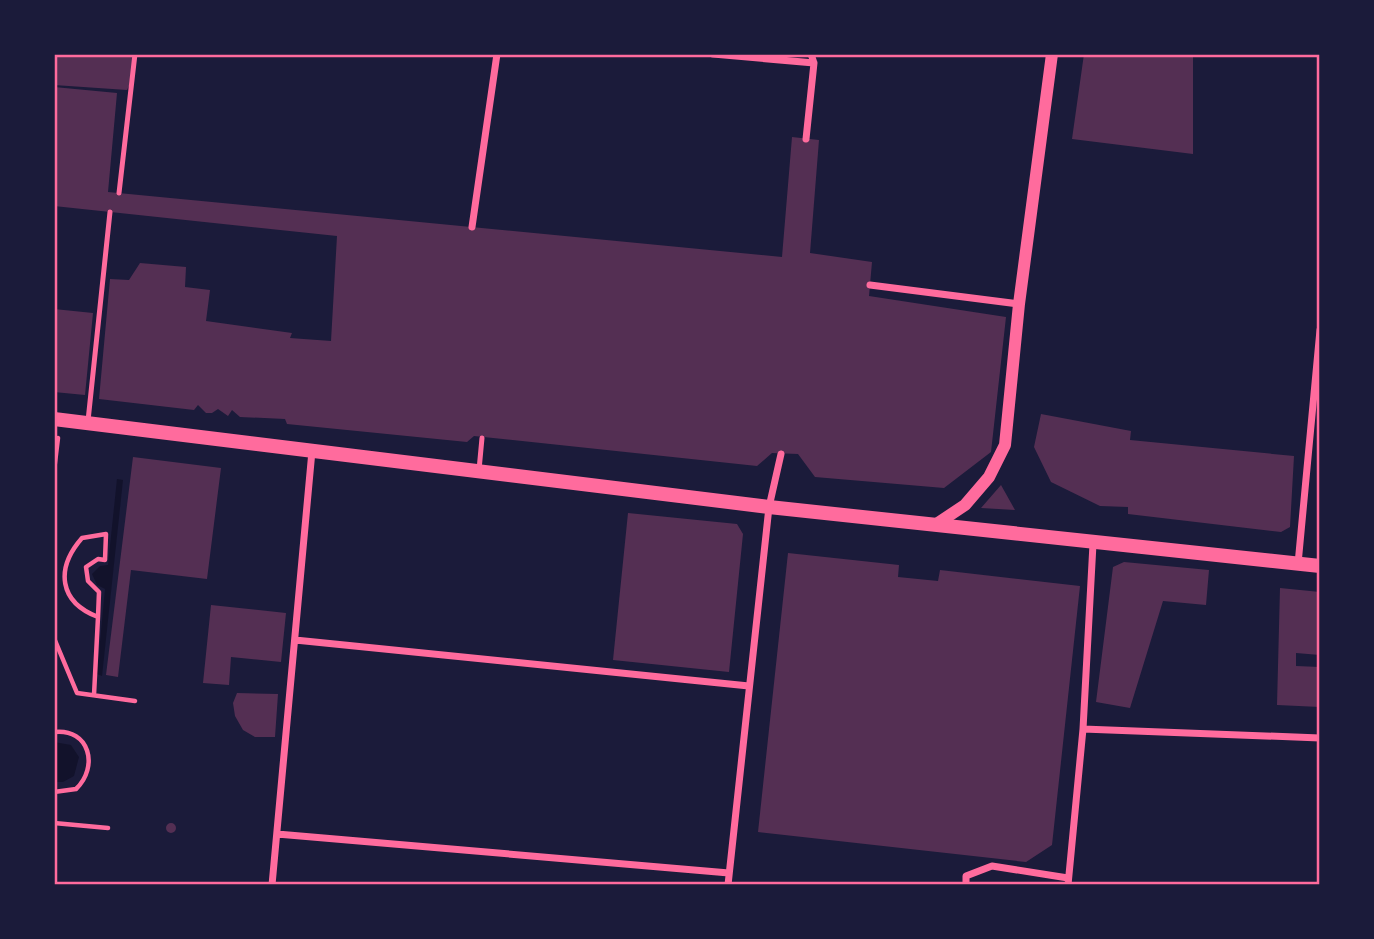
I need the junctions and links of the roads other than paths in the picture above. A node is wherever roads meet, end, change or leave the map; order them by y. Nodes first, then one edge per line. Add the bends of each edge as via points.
1 (135, 54) edge
2 (496, 54) edge
3 (713, 54) edge
4 (811, 54) edge
5 (1052, 54) edge
6 (814, 64) junction
7 (806, 139) dead end
8 (119, 193) dead end
9 (110, 212) dead end
10 (472, 227) dead end
11 (870, 285) dead end
12 (1019, 304) junction
13 (1320, 330) edge
14 (57, 420) edge
15 (88, 424) junction
16 (482, 438) dead end
17 (312, 451) junction
18 (781, 454) dead end
19 (478, 471) junction
20 (769, 506) junction
21 (934, 525) junction
22 (1093, 544) junction
23 (1298, 564) junction
24 (1320, 566) edge
25 (295, 640) junction
26 (749, 686) junction
27 (1083, 729) junction
28 (1320, 738) edge
29 (277, 834) junction
30 (729, 873) junction
31 (1068, 881) edge
32 (272, 885) edge
33 (728, 885) edge
34 (966, 885) edge

1 - 8 lane
2 - 10 street
3 - 6 street
4 - 6 street
5 - 12 street
6 - 7 street
9 - 15 lane
11 - 12 street
12 - 21 street via 1005,445 989,477 965,505
13 - 23 street
14 - 15 main road
15 - 17 main road
16 - 19 lane
17 - 19 main road
17 - 25 street
18 - 20 street
19 - 20 main road
20 - 21 main road
20 - 26 street
21 - 22 main road
22 - 23 main road
22 - 27 street
23 - 24 main road
25 - 26 street
25 - 29 street
26 - 30 street
27 - 28 street
27 - 31 street
29 - 30 street
29 - 32 street
30 - 33 street
31 - 34 street via 992,866 966,876

